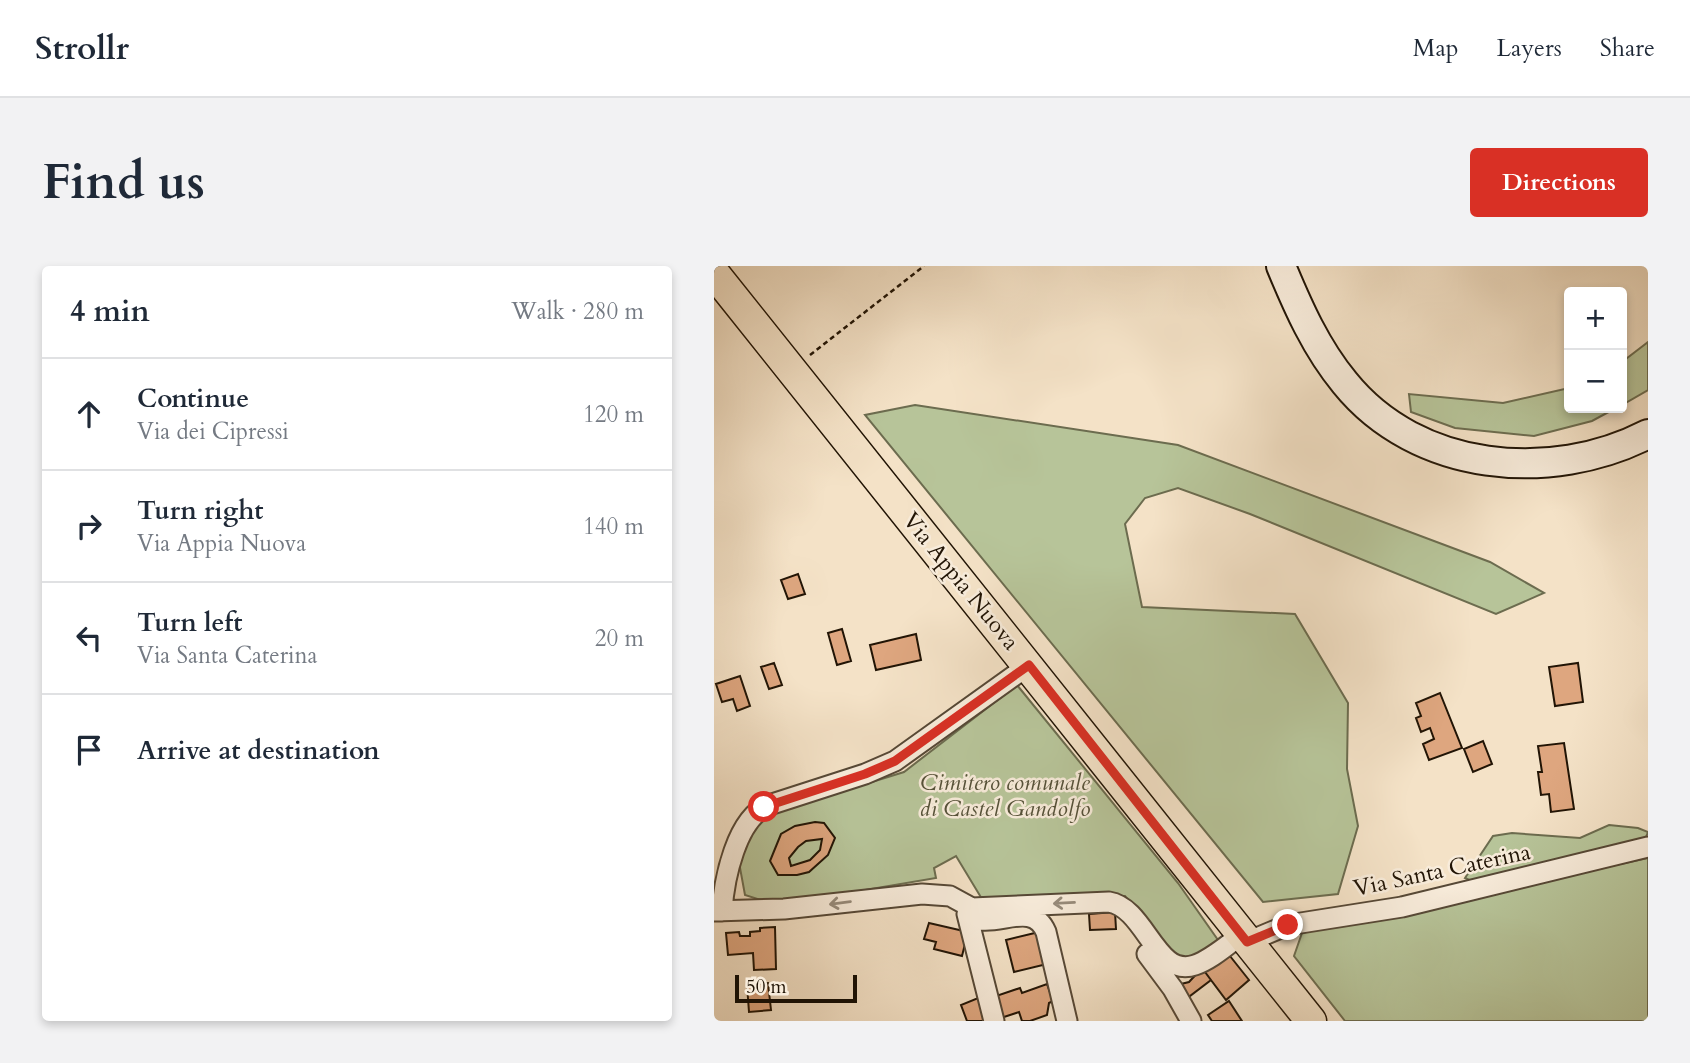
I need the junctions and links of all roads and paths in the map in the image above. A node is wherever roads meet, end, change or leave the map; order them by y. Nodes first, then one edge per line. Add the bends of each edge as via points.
1 (924, 266) edge
2 (1281, 266) edge
3 (714, 273) edge
4 (791, 370) junction
5 (1648, 434) edge
6 (1029, 665) junction
7 (1648, 848) edge
8 (1109, 902) junction
9 (972, 908) junction
10 (718, 911) edge
11 (1244, 938) junction
12 (994, 1021) edge
13 (1067, 1021) edge
14 (1191, 1021) edge
15 (1311, 1021) edge

1 - 4 path
2 - 5 main road via 1313,337 1345,383 1398,429 1428,446 1483,460 1536,463 1602,454
3 - 4 main road, Via Appia Nuova
4 - 6 main road, Via Appia Nuova
6 - 10 street via 895,761 758,811 731,858
6 - 11 main road, Via Appia Nuova
7 - 11 street, Via Santa Caterina via 1414,904 1288,925
8 -> 9 street
8 - 11 street, Via Santa Caterina via 1126,908 1165,958 1181,967 1193,966
8 - 14 street
9 -> 10 street via 957,898 931,894
9 - 12 street via 967,914
9 - 13 street via 982,920 1024,915 1042,924
11 - 15 main road, Via Appia Nuova

